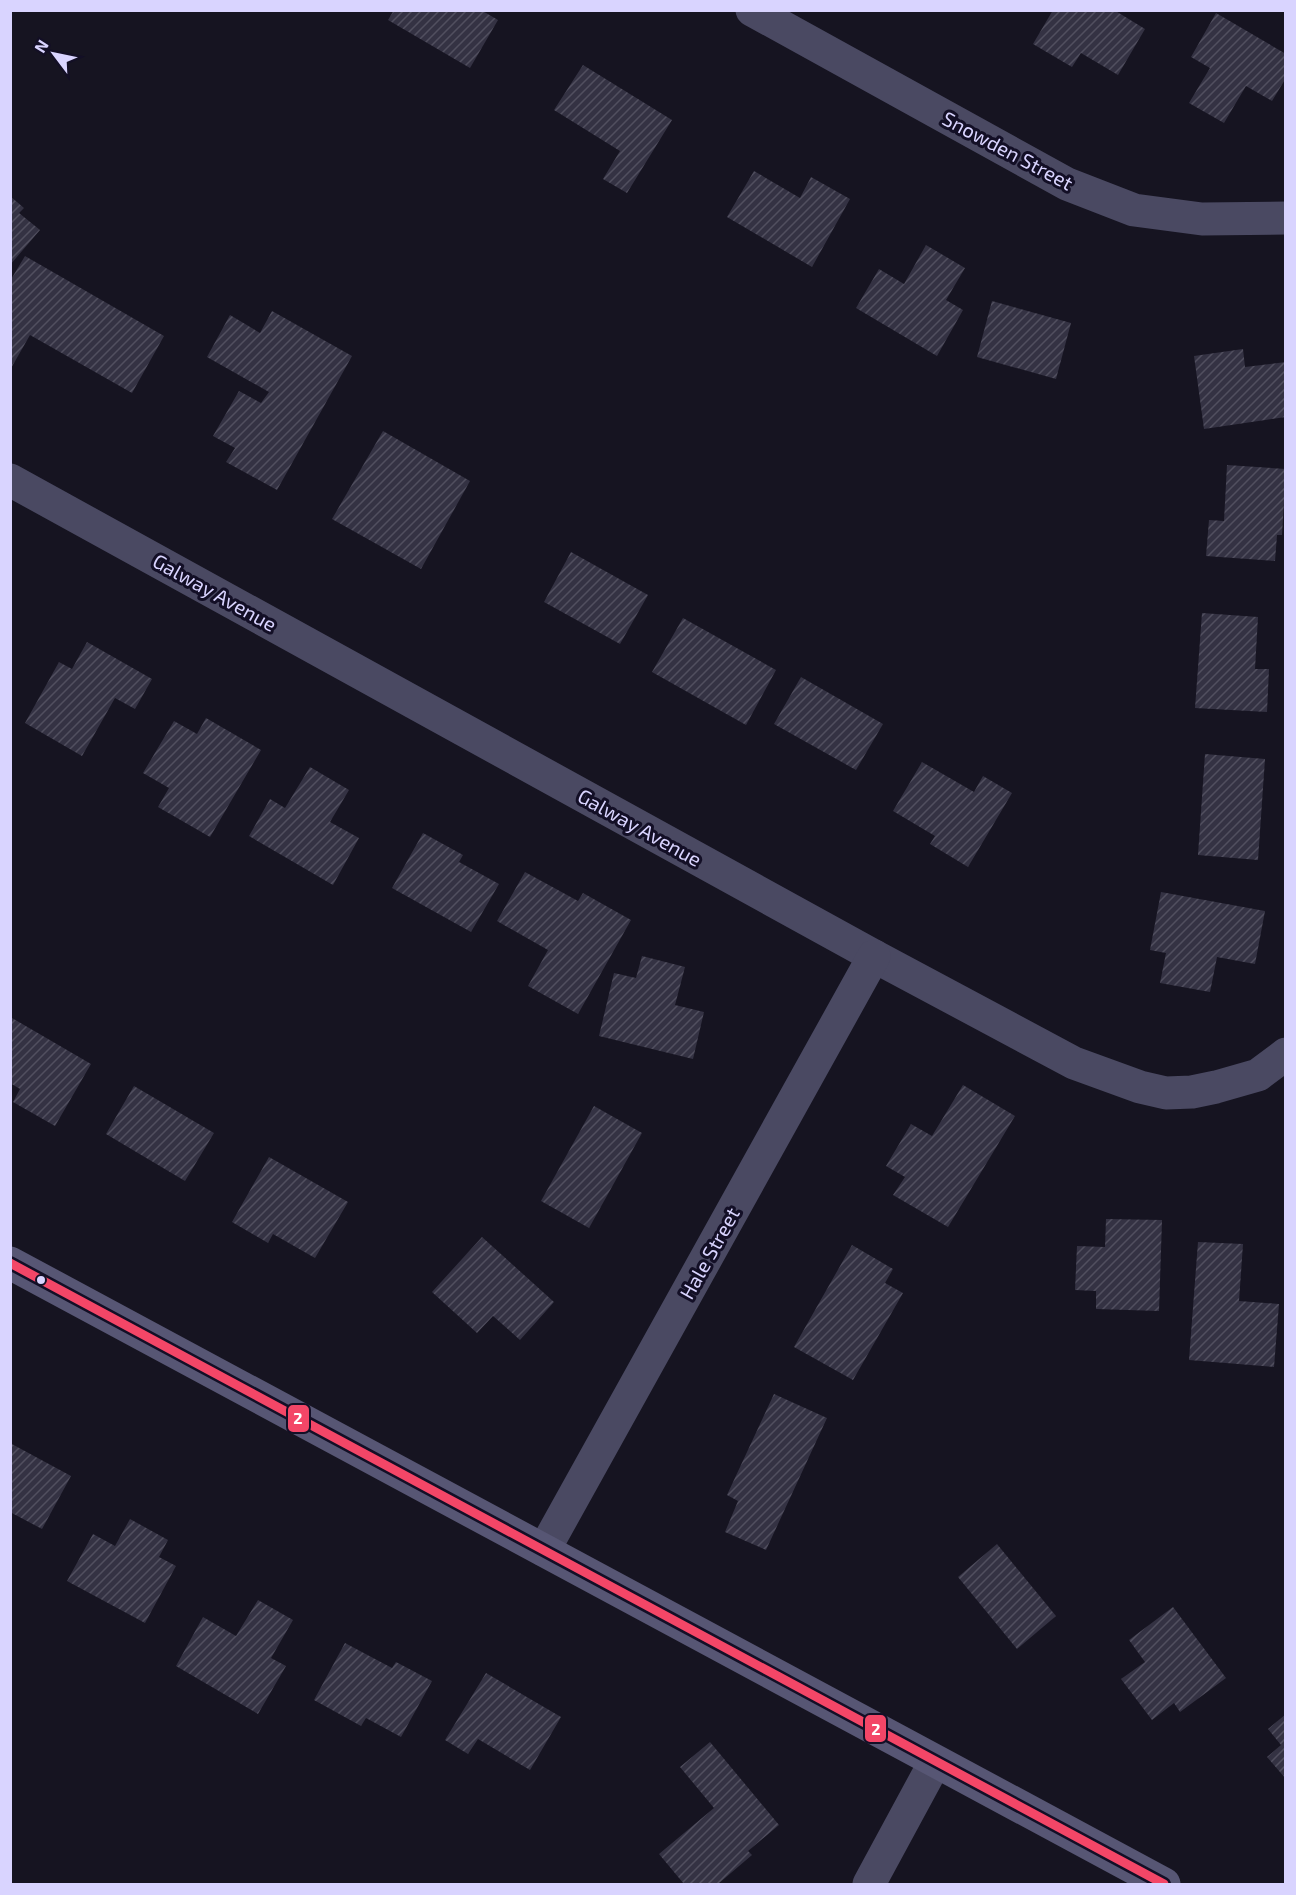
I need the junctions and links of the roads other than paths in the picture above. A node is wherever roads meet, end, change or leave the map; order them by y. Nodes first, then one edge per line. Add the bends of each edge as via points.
1 (752, 10) edge
2 (1286, 218) edge
3 (10, 480) edge
4 (874, 956) junction
5 (1286, 1054) edge
6 (10, 1263) edge
7 (544, 1550) junction
8 (935, 1762) junction
9 (869, 1884) edge
10 (1164, 1884) edge

1 - 2 street, Snowden Street via 1067,184 1134,210 1202,219
3 - 4 street, Galway Avenue
4 - 5 street, Galway Avenue via 1074,1063 1140,1087 1166,1093 1216,1087 1258,1074
4 - 7 street, Hale Street
6 - 7 main road
7 - 8 main road
8 - 9 street
8 - 10 main road

